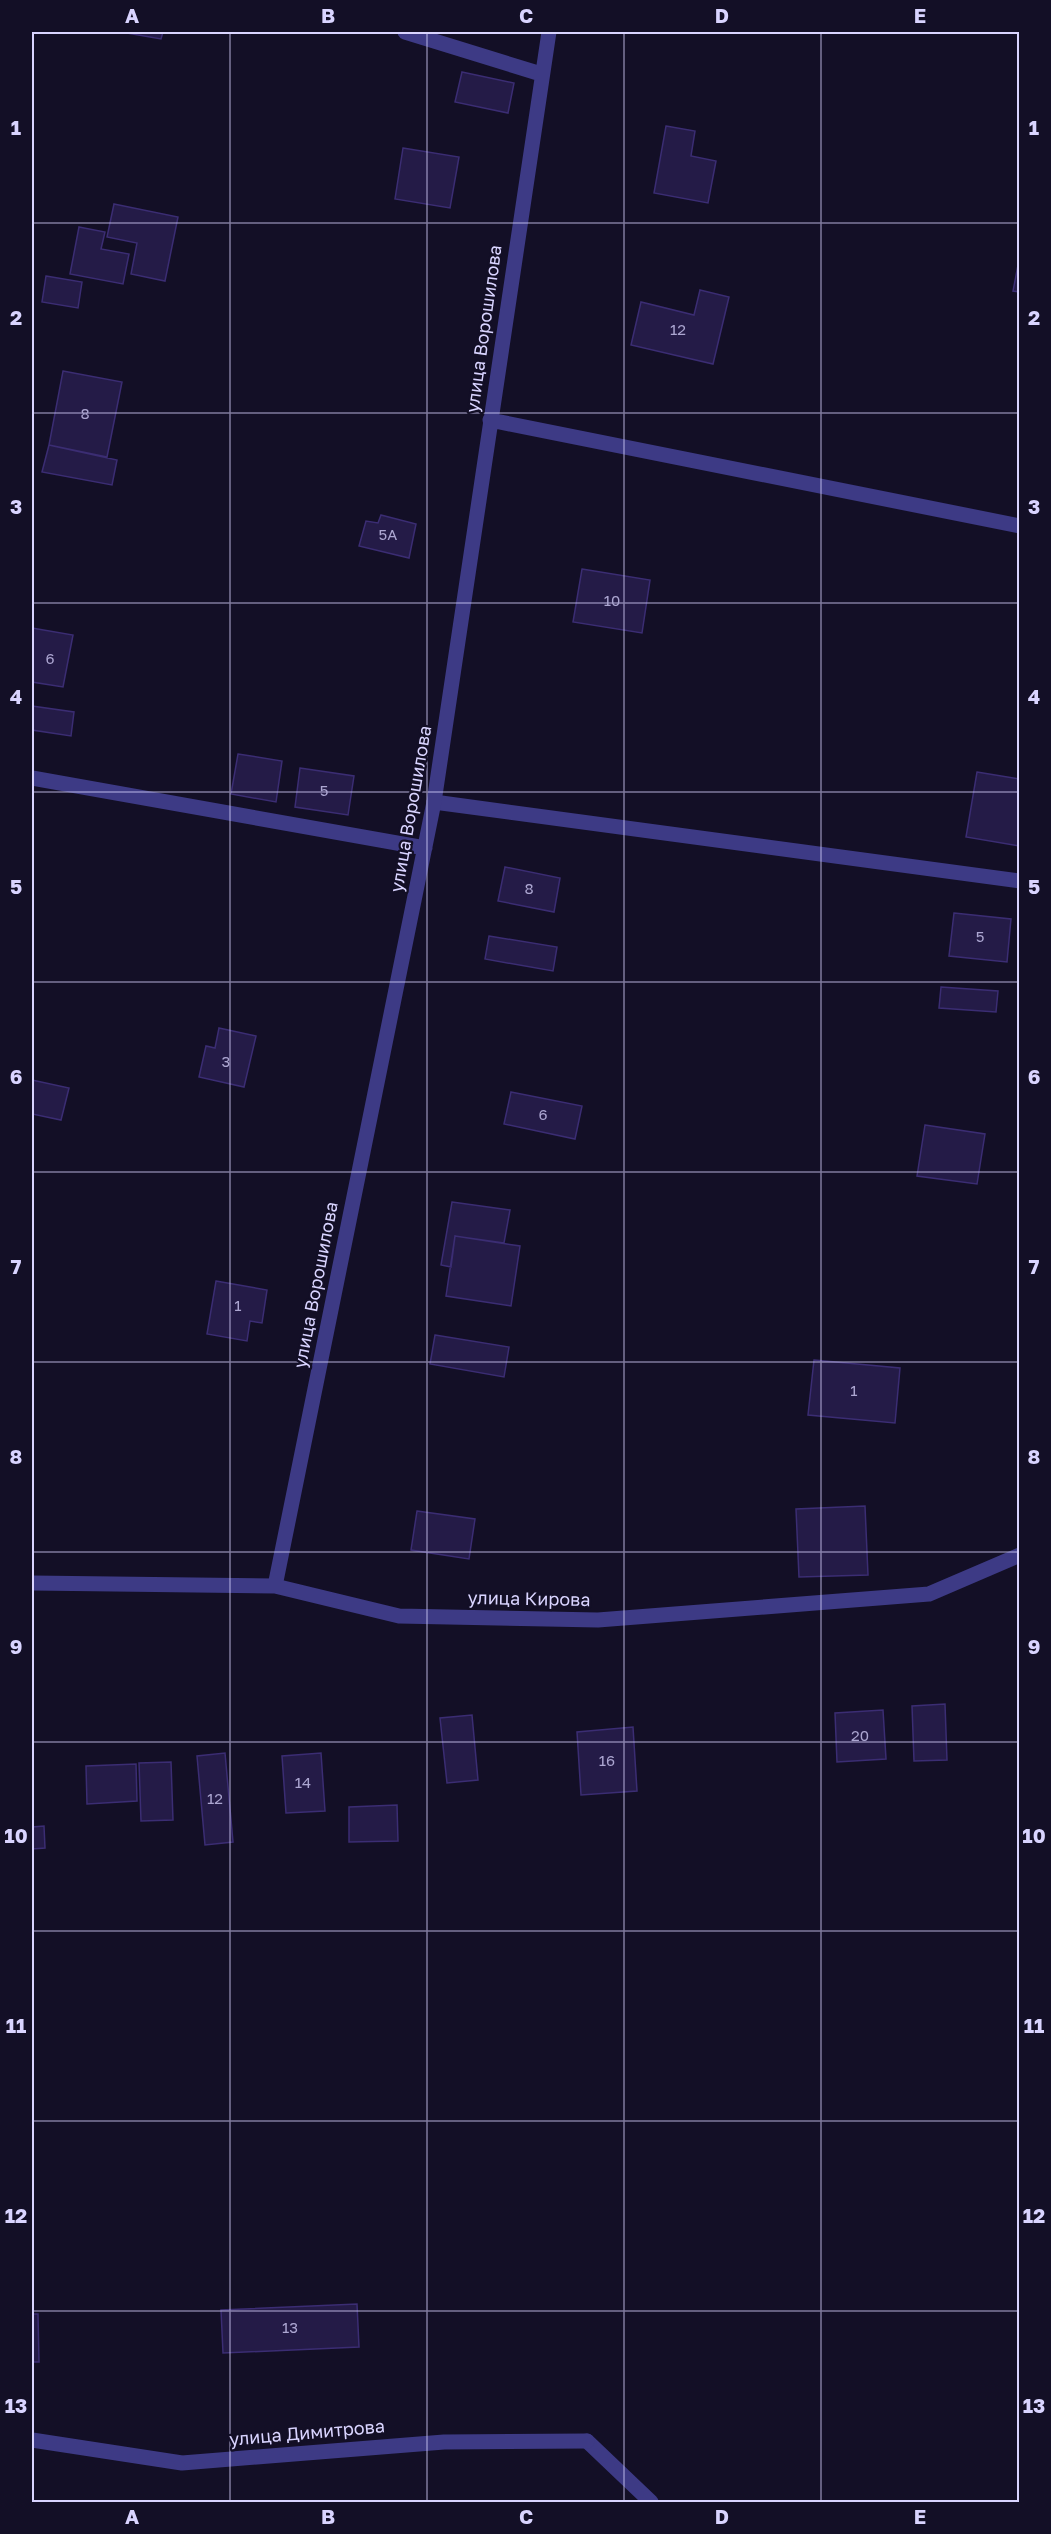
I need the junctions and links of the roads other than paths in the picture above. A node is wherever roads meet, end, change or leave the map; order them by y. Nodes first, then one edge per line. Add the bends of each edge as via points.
1 (405, 32) edge
2 (549, 32) edge
3 (542, 74) junction
4 (490, 420) junction
5 (1020, 526) edge
6 (32, 777) edge
7 (434, 802) junction
8 (425, 848) junction
9 (1020, 881) edge
10 (1020, 1555) edge
11 (32, 1583) edge
12 (275, 1586) junction
13 (32, 2440) edge
14 (651, 2502) edge

1 - 3 street
2 - 3 street, улица Ворошилова
3 - 4 street, улица Ворошилова
4 - 5 street
4 - 7 street, улица Ворошилова
6 - 8 street
7 - 8 street, улица Ворошилова
7 - 9 street
8 - 12 street, улица Ворошилова
10 - 12 street, улица Кирова via 929,1594 598,1620 399,1616
11 - 12 street, улица Кирова
13 - 14 street, улица Димитрова via 182,2463 444,2442 587,2440

